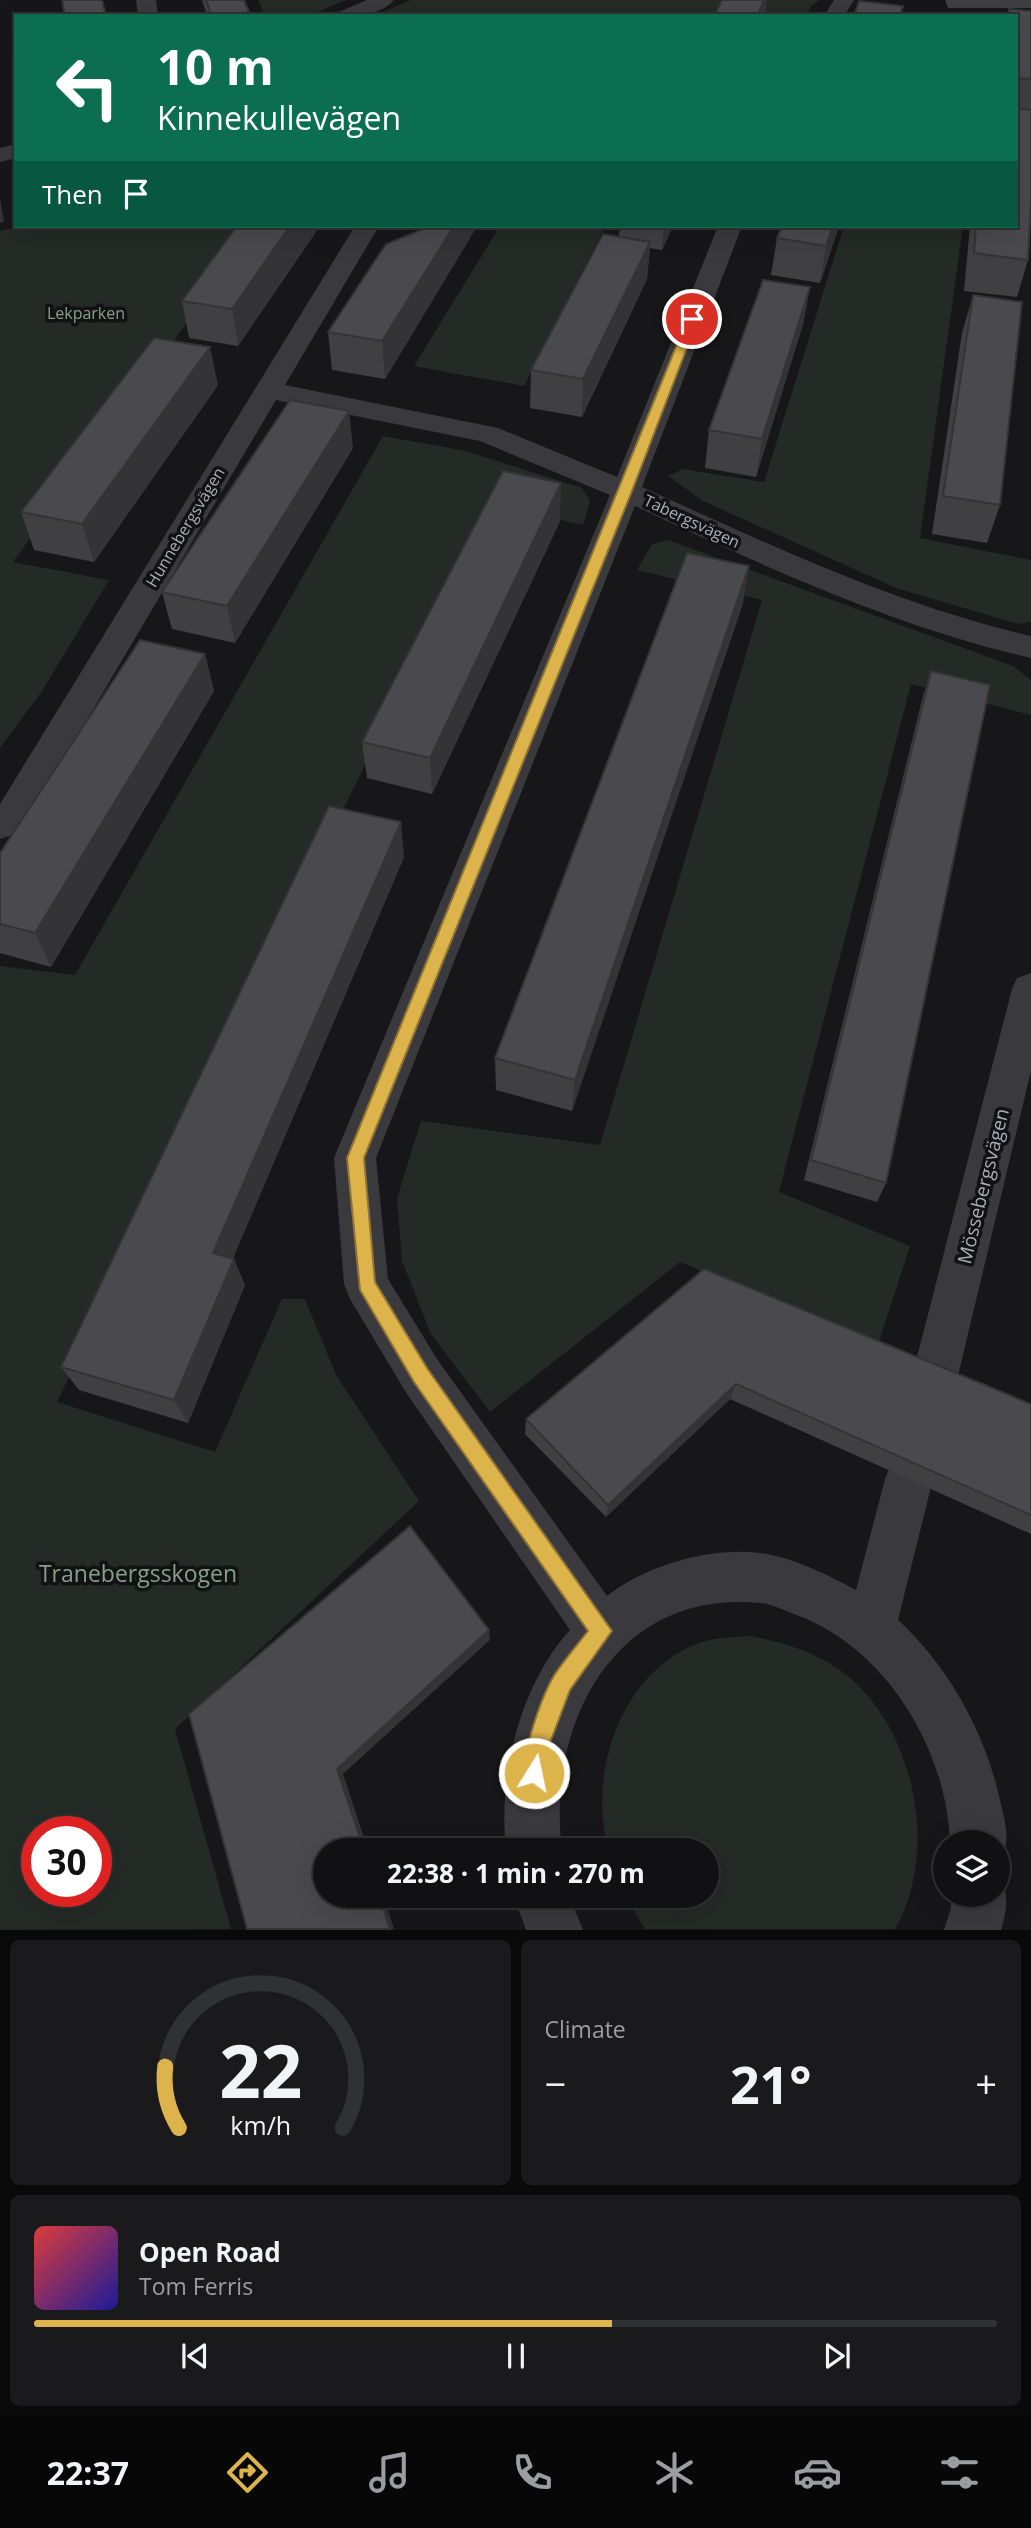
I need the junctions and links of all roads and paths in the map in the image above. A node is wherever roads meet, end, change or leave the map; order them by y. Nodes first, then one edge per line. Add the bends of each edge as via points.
1 (384, 0) edge
2 (351, 14) edge
3 (366, 228) edge
4 (729, 228) edge
5 (268, 390) junction
6 (626, 491) junction
7 (1031, 647) edge
8 (0, 825) edge
9 (1031, 989) edge
10 (933, 1384) edge
11 (909, 1479) edge
12 (871, 1628) junction
13 (601, 1631) junction
14 (978, 1830) edge
15 (532, 1838) edge
16 (979, 1907) edge
17 (546, 1908) edge
18 (555, 1930) edge
19 (972, 1930) edge

1 - 2 street
3 - 5 street, Hunnebergsvägen
4 - 6 street
5 - 6 street, Tabergsvägen via 488,434
5 - 8 street, Hunnebergsvägen via 11,816
6 - 7 street, Tabergsvägen via 782,563 974,634
6 - 13 street via 355,1158 366,1284 421,1375
9 - 10 street, Mössebergsvägen
11 - 12 street
12 - 13 street via 817,1595 760,1578 703,1580 649,1597
12 - 14 street via 921,1681 958,1748
13 - 15 street via 562,1683 537,1748
16 - 19 street
17 - 18 street

